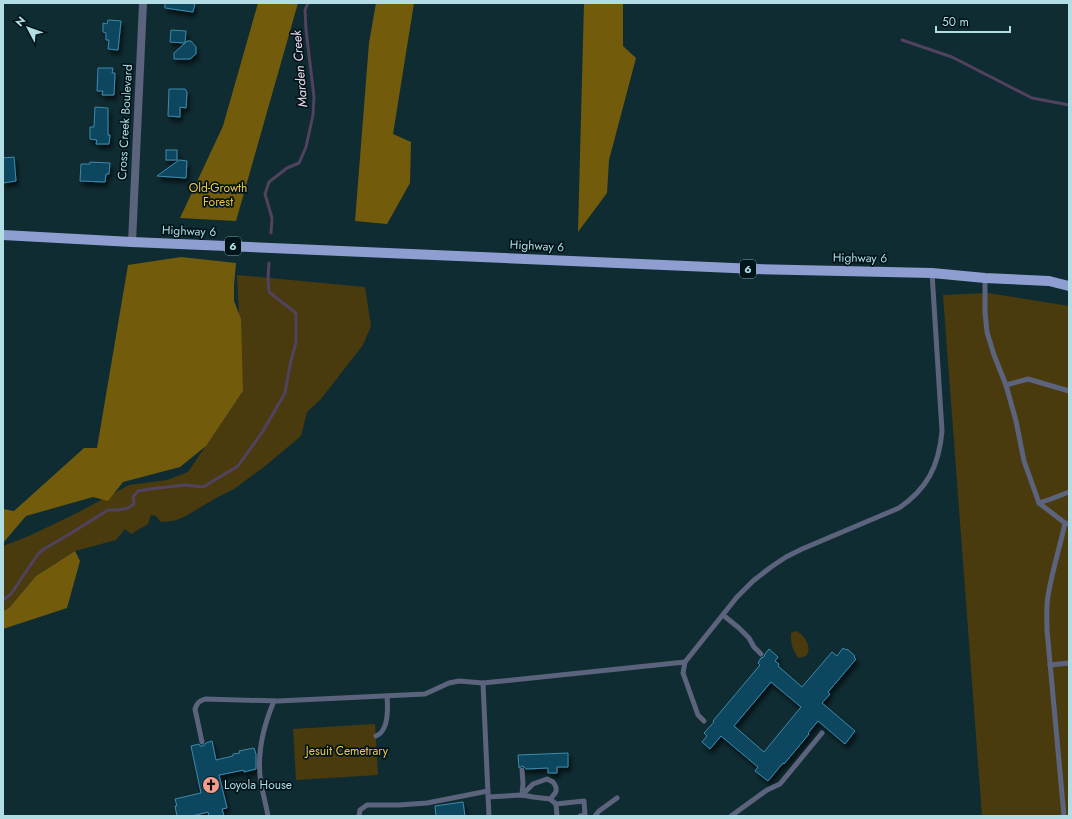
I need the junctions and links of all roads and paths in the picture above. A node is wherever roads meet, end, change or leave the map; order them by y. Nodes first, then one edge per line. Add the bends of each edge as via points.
1 (143, 3) edge
2 (3, 235) edge
3 (132, 242) junction
4 (932, 273) junction
5 (985, 278) junction
6 (1069, 286) edge
7 (1006, 385) junction
8 (1069, 391) edge
9 (1069, 492) edge
10 (1039, 503) junction
11 (1067, 524) edge
12 (723, 615) junction
13 (761, 654) dead end
14 (685, 662) junction
15 (1069, 663) edge
16 (1050, 665) junction
17 (483, 682) junction
18 (387, 696) junction
19 (274, 701) junction
20 (704, 721) dead end
21 (822, 733) dead end
22 (376, 736) dead end
23 (202, 742) dead end
24 (522, 770) dead end
25 (488, 794) junction
26 (522, 794) junction
27 (617, 798) dead end
28 (550, 799) junction
29 (556, 804) junction
30 (268, 816) edge
31 (359, 816) edge
32 (489, 816) edge
33 (557, 816) edge
34 (580, 816) edge
35 (585, 816) edge
36 (589, 816) edge
37 (595, 816) edge
38 (731, 816) edge
39 (1064, 816) edge

1 - 3 street, Cross Creek Boulevard
2 - 3 main road, Highway 6 / 6
3 - 4 main road, Highway 6 / 6 via 756,269
4 - 5 main road, Highway 6 / 6
4 - 12 lane via 942,431 938,457 927,481 910,501 899,508 786,557 748,587
5 - 6 main road, Highway 6 / 6 via 1049,281
5 - 7 lane via 987,332
7 - 8 lane via 1028,379
7 - 10 lane via 1024,461
9 - 10 lane
10 - 11 lane
11 - 16 lane via 1048,597
12 - 13 lane via 749,638
12 - 14 lane
14 - 17 lane
14 - 20 lane via 683,673 698,716
15 - 16 lane
16 - 39 lane
17 - 18 lane via 448,684 425,694
17 - 25 lane
18 - 19 lane
18 - 22 lane via 385,727 380,735
19 - 23 lane via 200,700 195,709
19 - 30 lane via 261,740 259,761 260,782
21 - 38 lane via 780,784 766,790
24 - 26 lane
25 - 26 lane
25 - 31 lane via 399,805 367,805 360,810
25 - 32 lane
26 - 28 lane
26 - 28 lane via 533,784 547,779 553,782 556,789
27 - 37 lane
28 - 29 lane
29 - 33 lane
29 - 35 lane via 584,801
34 - 35 lane
35 - 36 lane

